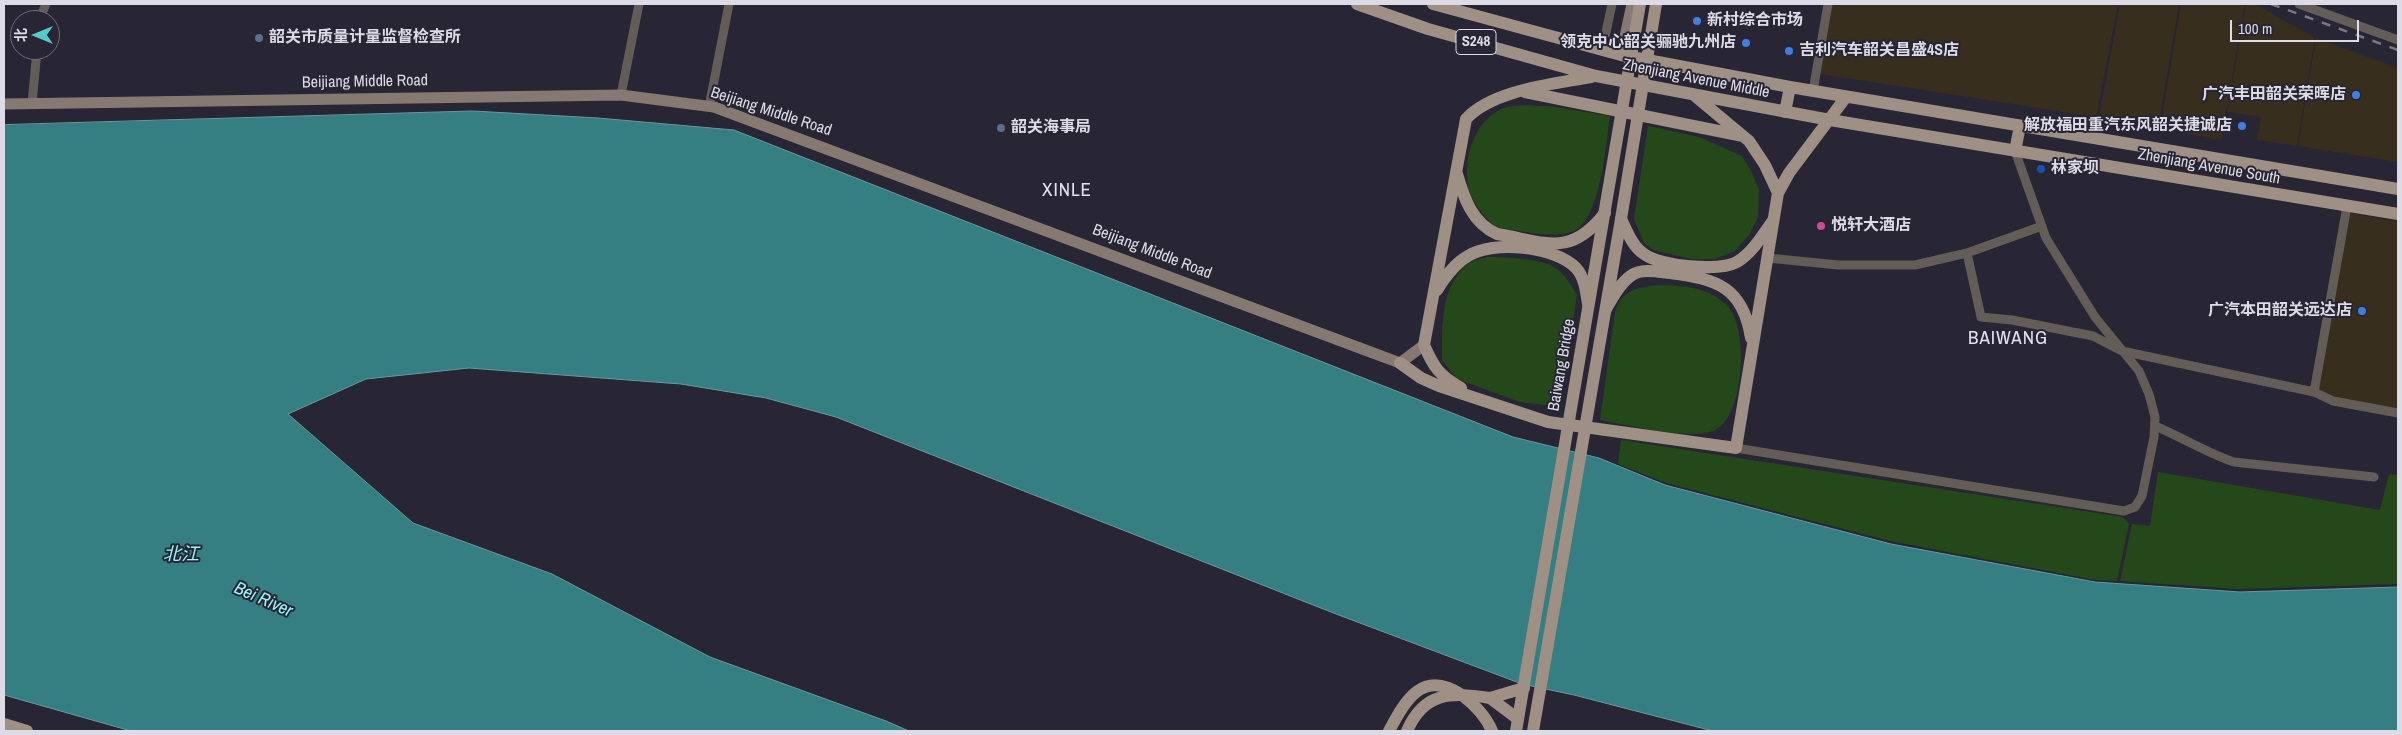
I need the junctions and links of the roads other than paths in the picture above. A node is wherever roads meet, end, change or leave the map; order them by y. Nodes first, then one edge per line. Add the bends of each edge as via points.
1 (640, 4) edge
2 (729, 4) edge
3 (1357, 4) edge
4 (1612, 4) edge
5 (1632, 4) edge
6 (1640, 4) edge
7 (1656, 4) edge
8 (1828, 4) edge
9 (2299, 4) edge
10 (1439, 5) edge
11 (2398, 40) edge
12 (1602, 51) junction
13 (1621, 55) junction
14 (36, 60) edge
15 (1596, 76) junction
16 (1790, 87) junction
17 (1522, 91) junction
18 (1813, 91) junction
19 (621, 94) junction
20 (1694, 95) junction
21 (1846, 97) junction
22 (4, 104) edge
23 (32, 104) junction
24 (709, 106) junction
25 (1786, 112) junction
26 (1830, 120) junction
27 (2020, 126) junction
28 (1743, 136) junction
29 (2015, 150) junction
30 (1456, 171) junction
31 (2398, 189) edge
32 (1778, 193) junction
33 (2347, 206) junction
34 (1605, 213) junction
35 (2398, 214) edge
36 (1621, 219) junction
37 (1774, 220) junction
38 (2042, 226) junction
39 (1967, 253) junction
40 (1768, 258) junction
41 (1711, 274) junction
42 (1434, 294) junction
43 (1589, 307) junction
44 (1606, 309) junction
45 (1424, 345) junction
46 (1753, 348) junction
47 (2122, 351) junction
48 (1400, 363) junction
49 (2314, 392) junction
50 (1479, 399) junction
51 (2398, 413) edge
52 (2155, 426) junction
53 (1736, 448) junction
54 (2374, 477) dead end
55 (1524, 688) junction
56 (1490, 698) junction
57 (4, 724) edge
58 (1517, 725) edge
59 (27, 731) edge
60 (1389, 731) edge
61 (1407, 731) edge
62 (1492, 731) edge
63 (1533, 731) edge

1 - 19 street
2 - 24 street
3 - 15 main road, Zhenjiang Avenue Middle / S248 via 1428,29
4 - 12 street
5 - 13 street
6 - 34 main road, Baiwang Bridge, bridge
7 - 36 main road, Baiwang Bridge, bridge
8 - 18 street
9 - 11 street
10 - 12 main road, Zhenjiang Avenue Middle / S248
12 - 13 main road, Zhenjiang Avenue Middle / S248
13 - 16 main road, Zhenjiang Avenue Middle / S248
14 - 23 street
15 - 17 main road
15 - 20 main road, Zhenjiang Avenue Middle / S248
16 - 18 main road, Zhenjiang Avenue Middle / S248
16 - 25 main road
17 - 28 main road
17 - 30 main road via 1494,100 1466,119
18 - 21 main road, Zhenjiang Avenue Middle / S248
19 - 23 street, Beijiang Middle Road
19 - 24 street, Beijiang Middle Road
20 - 25 main road, Zhenjiang Avenue Middle / S248
20 - 28 main road
21 - 26 main road
21 - 27 main road, Zhenjiang Avenue South / S248
22 - 23 street, Beijiang Middle Road
24 - 48 street, Beijiang Middle Road
25 - 26 main road, Zhenjiang Avenue Middle / S248
26 - 29 main road, Zhenjiang Avenue South / S248
26 - 32 main road via 1789,172
27 - 29 main road
27 - 31 main road, Zhenjiang Avenue South / S248
28 - 32 main road via 1765,164
29 - 33 main road, Zhenjiang Avenue South / S248
29 - 38 street
30 - 34 main road via 1471,212 1490,231 1553,243 1567,242 1580,238
30 - 42 main road
32 - 37 main road
33 - 35 main road, Zhenjiang Avenue South / S248
33 - 49 street
34 - 43 main road, Baiwang Bridge, bridge
36 - 41 main road via 1636,248 1648,257
36 - 44 main road, Baiwang Bridge, bridge
37 - 40 main road
37 - 41 main road via 1759,241 1737,262
38 - 39 street
38 - 47 street via 2090,309
39 - 40 street via 1915,266 1838,266
39 - 47 street via 1981,318 2012,320 2093,336
40 - 46 main road
41 - 44 main road via 1637,272 1621,286
41 - 46 main road via 1738,300 1749,322
42 - 43 main road via 1449,272 1469,255 1501,247 1551,252 1569,262 1580,274
42 - 45 main road
43 - 55 main road, Baiwang Bridge, bridge
44 - 63 main road, Baiwang Bridge, bridge
45 - 48 street
45 - 50 main road via 1439,374
46 - 53 main road
47 - 49 street
47 - 52 street via 2139,371 2149,394
48 - 50 main road via 1421,378
49 - 51 street via 2334,401
50 - 53 main road via 1548,422
52 - 53 street via 2142,496 2134,506 2124,511
52 - 54 street via 2234,462
55 - 56 main road
55 - 58 main road, Baiwang Bridge, bridge
56 - 58 main road
56 - 61 main road, bridge via 1446,695 1431,701 1416,715
57 - 59 main road
60 - 62 main road via 1412,696 1422,688 1442,684 1470,701

